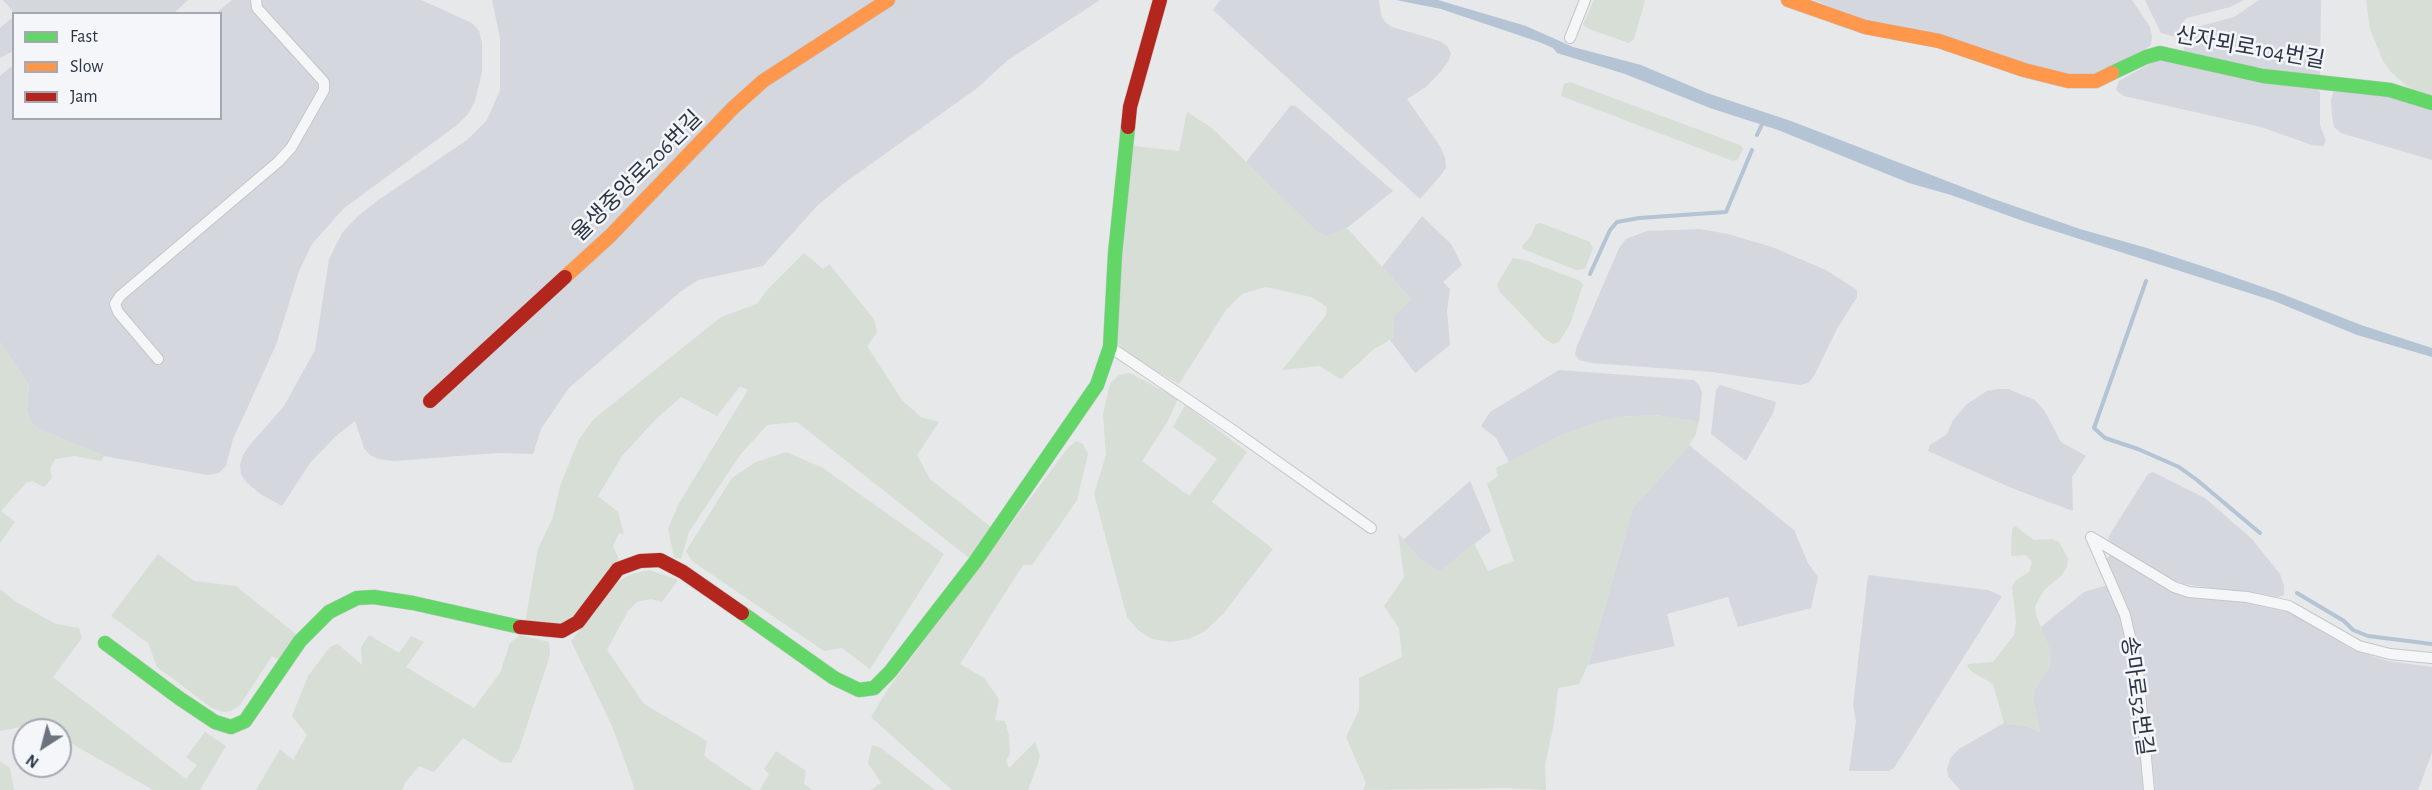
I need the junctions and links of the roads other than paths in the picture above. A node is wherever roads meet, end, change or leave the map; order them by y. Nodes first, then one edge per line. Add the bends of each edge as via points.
1 (256, 0) edge
2 (888, 0) edge
3 (1585, 0) edge
4 (1788, 0) edge
5 (1157, 1) edge
6 (1570, 38) dead end
7 (2432, 103) edge
8 (1110, 347) junction
9 (158, 358) dead end
10 (430, 401) dead end
11 (1371, 528) dead end
12 (105, 643) dead end
13 (2432, 658) edge
14 (2149, 790) edge

1 - 9 street via 257,8 324,82 324,90 301,133 278,162 115,304
2 - 10 street, 율생중앙로206번길 via 763,81 610,236
3 - 6 street
4 - 7 street, 산자뫼로104번길 via 1865,27 1939,41 2068,81 2096,81 2160,53 2263,76 2390,90
5 - 8 street via 1130,107 1114,254
8 - 11 street
8 - 12 street via 1097,385 1003,522 905,653 874,688 859,690 834,678 660,560 640,561 618,569 578,622 562,631 512,626 374,597 357,598 329,612 300,641 245,722 231,727 215,722
13 - 14 street, 송마로52번길 via 2359,646 2289,606 2174,587 2091,537 2125,615 2138,672

